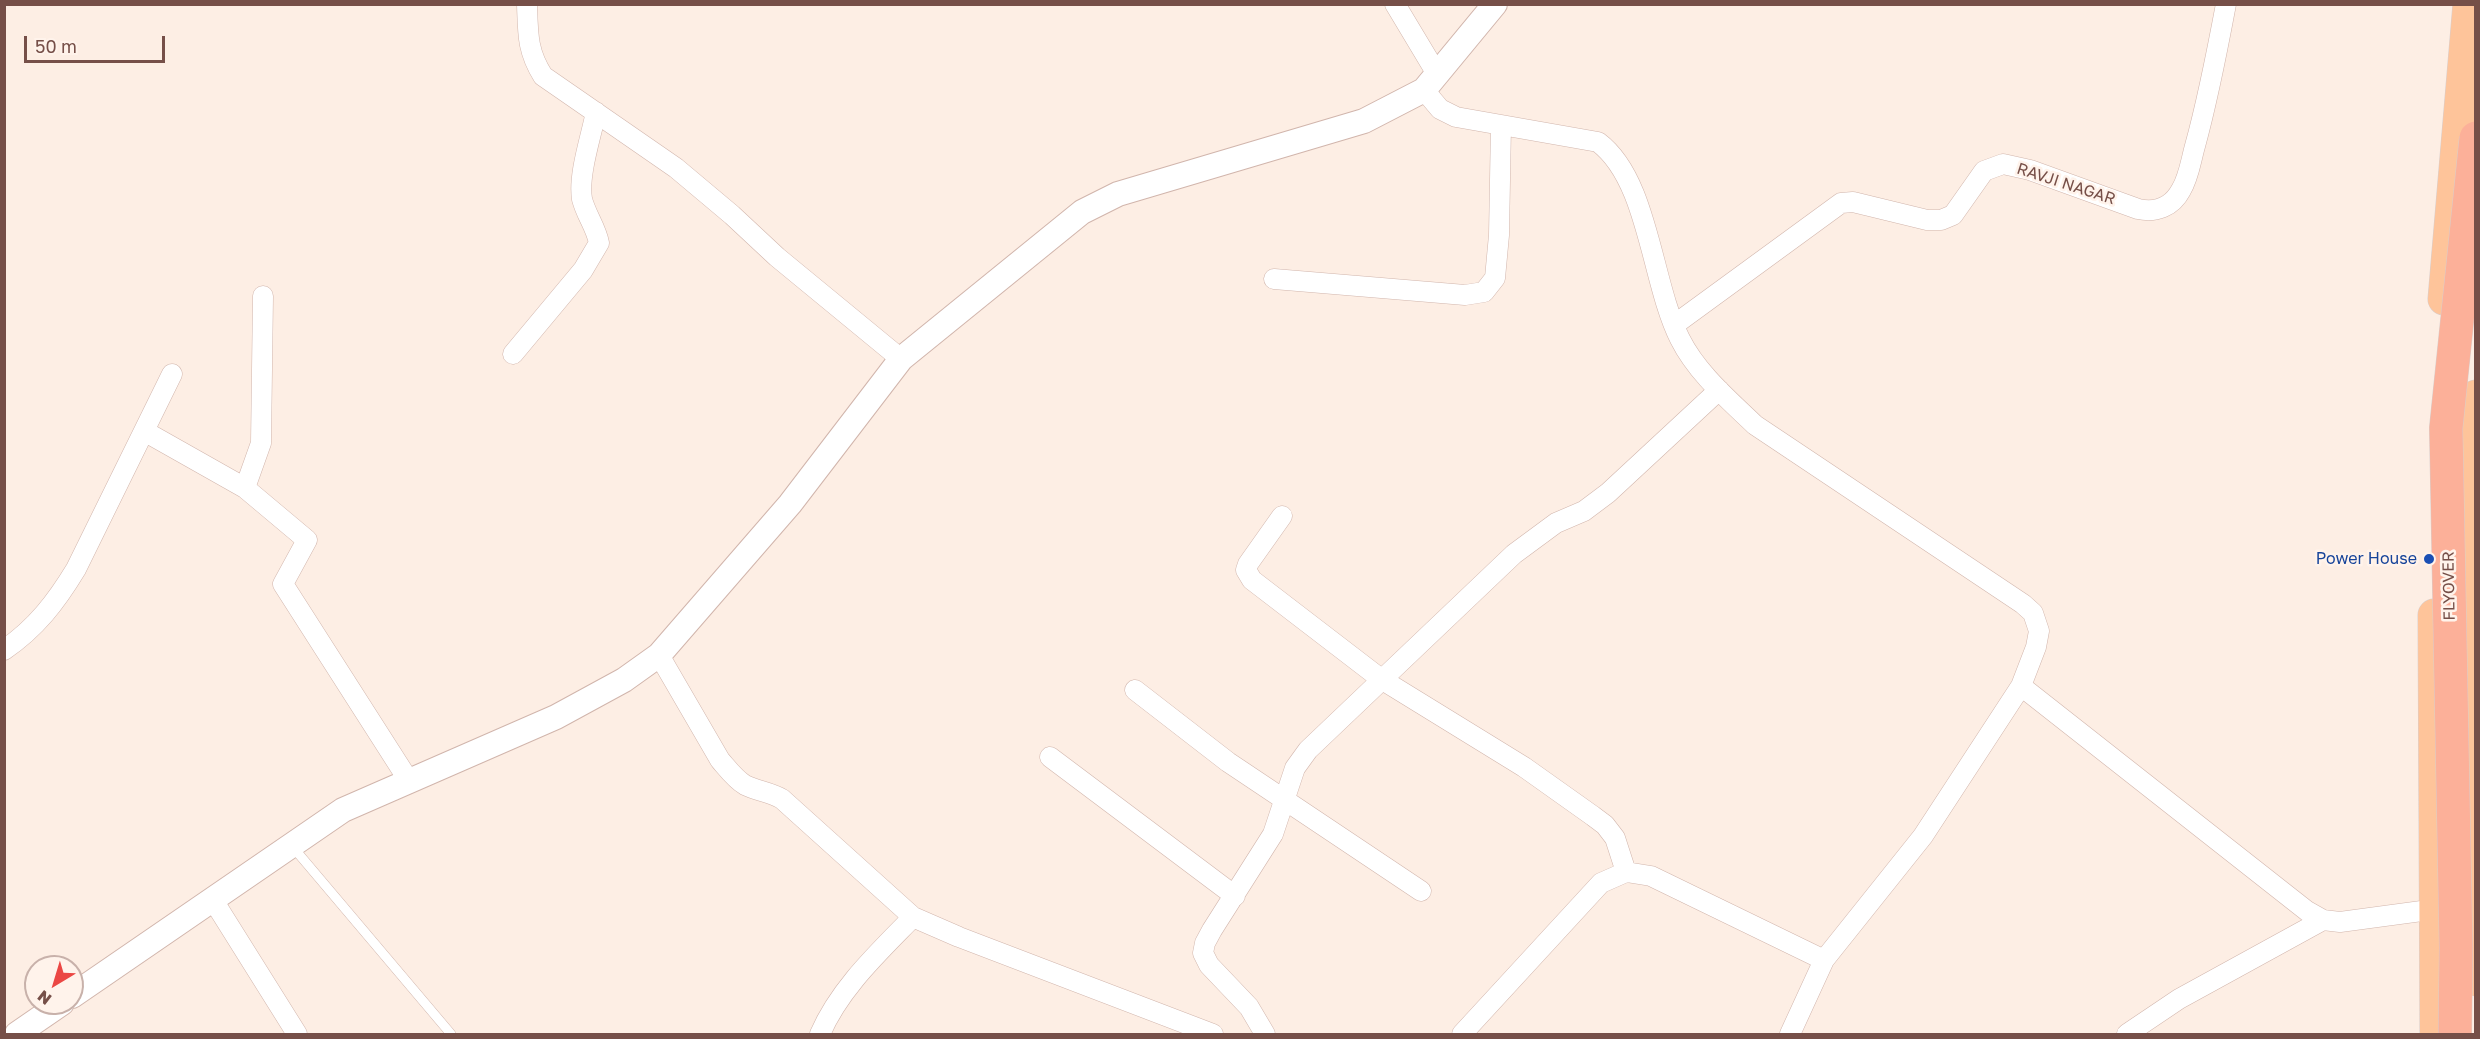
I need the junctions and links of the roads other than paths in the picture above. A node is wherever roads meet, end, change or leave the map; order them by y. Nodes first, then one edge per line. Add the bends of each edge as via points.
1 (527, 4) edge
2 (1395, 4) edge
3 (1495, 4) edge
4 (2226, 4) edge
5 (2469, 4) edge
6 (1430, 82) junction
7 (596, 112) junction
8 (1501, 126) junction
9 (2475, 138) edge
10 (1274, 279) dead end
11 (263, 296) dead end
12 (1674, 325) junction
13 (513, 354) dead end
14 (901, 359) junction
15 (172, 374) dead end
16 (1719, 390) junction
17 (2475, 396) edge
18 (2475, 402) edge
19 (2435, 406) junction
20 (144, 431) junction
21 (245, 489) junction
22 (1282, 516) dead end
23 (4, 650) edge
24 (659, 655) junction
25 (1381, 679) junction
26 (2021, 686) junction
27 (1135, 690) dead end
28 (2473, 751) edge
29 (1050, 757) dead end
30 (2434, 764) junction
31 (409, 782) junction
32 (1284, 801) junction
33 (292, 845) junction
34 (1626, 872) junction
35 (1421, 891) dead end
36 (1234, 896) junction
37 (213, 900) junction
38 (2474, 904) junction
39 (2435, 909) junction
40 (914, 917) junction
41 (2324, 920) junction
42 (1824, 960) junction
43 (2475, 980) edge
44 (84, 988) edge
45 (45, 1015) edge
46 (16, 1035) edge
47 (297, 1035) edge
48 (452, 1035) edge
49 (820, 1035) edge
50 (1213, 1035) edge
51 (1265, 1035) edge
52 (1462, 1035) edge
53 (1790, 1035) edge
54 (2127, 1035) edge
55 (2436, 1035) edge
56 (2455, 1035) edge

1 - 7 street via 528,44 543,76
2 - 6 street
3 - 6 street
4 - 12 street, RAVJI NAGAR via 2205,112 2186,179 2181,191 2166,206 2151,212 2138,209 2003,164 1984,171 1953,215 1941,220 1841,202
5 - 19 main road
6 - 8 street via 1440,109 1456,117
6 - 14 street via 1364,121 1118,194 1082,212
7 - 13 street via 582,179 582,199 598,243 583,270
7 - 14 street via 676,168
8 - 10 street via 1495,278 1484,292 1465,295
8 - 12 street via 1599,142 1611,152 1638,205
9 - 56 highway, FLYOVER, bridge via 2446,428
11 - 21 street via 261,443
12 - 16 street via 1698,366
14 - 24 street via 790,504
15 - 20 street
16 - 25 street via 1608,493 1514,554
16 - 26 street via 1755,425 2033,613 2039,631
17 - 18 main road
18 - 19 street
18 - 28 main road via 2464,535
19 - 30 main road
20 - 21 street
20 - 23 street via 63,590 46,614
21 - 31 street via 307,540 283,584
22 - 25 street via 1248,564 1248,575
24 - 31 street via 624,680 556,717
24 - 40 street via 731,773 744,784 782,799
25 - 32 street via 1308,750 1295,768
25 - 34 street via 1524,766 1605,825 1615,838
26 - 41 street via 2297,904
26 - 42 street via 1923,836
27 - 32 street
28 - 30 street
28 - 38 main road
29 - 36 street
30 - 39 main road
31 - 33 street via 343,810
32 - 35 street
32 - 36 street via 1269,843
33 - 37 street
33 - 48 lane
34 - 42 street via 1651,876
34 - 52 street via 1601,883
36 - 51 street via 1204,943 1203,953 1209,965 1249,1007
37 - 44 street
37 - 47 street
38 - 39 street
38 - 43 main road
39 - 41 street via 2340,922
39 - 55 main road
40 - 49 street via 848,987 827,1017
40 - 50 street
41 - 54 street via 2179,999
42 - 53 street
45 - 46 street

